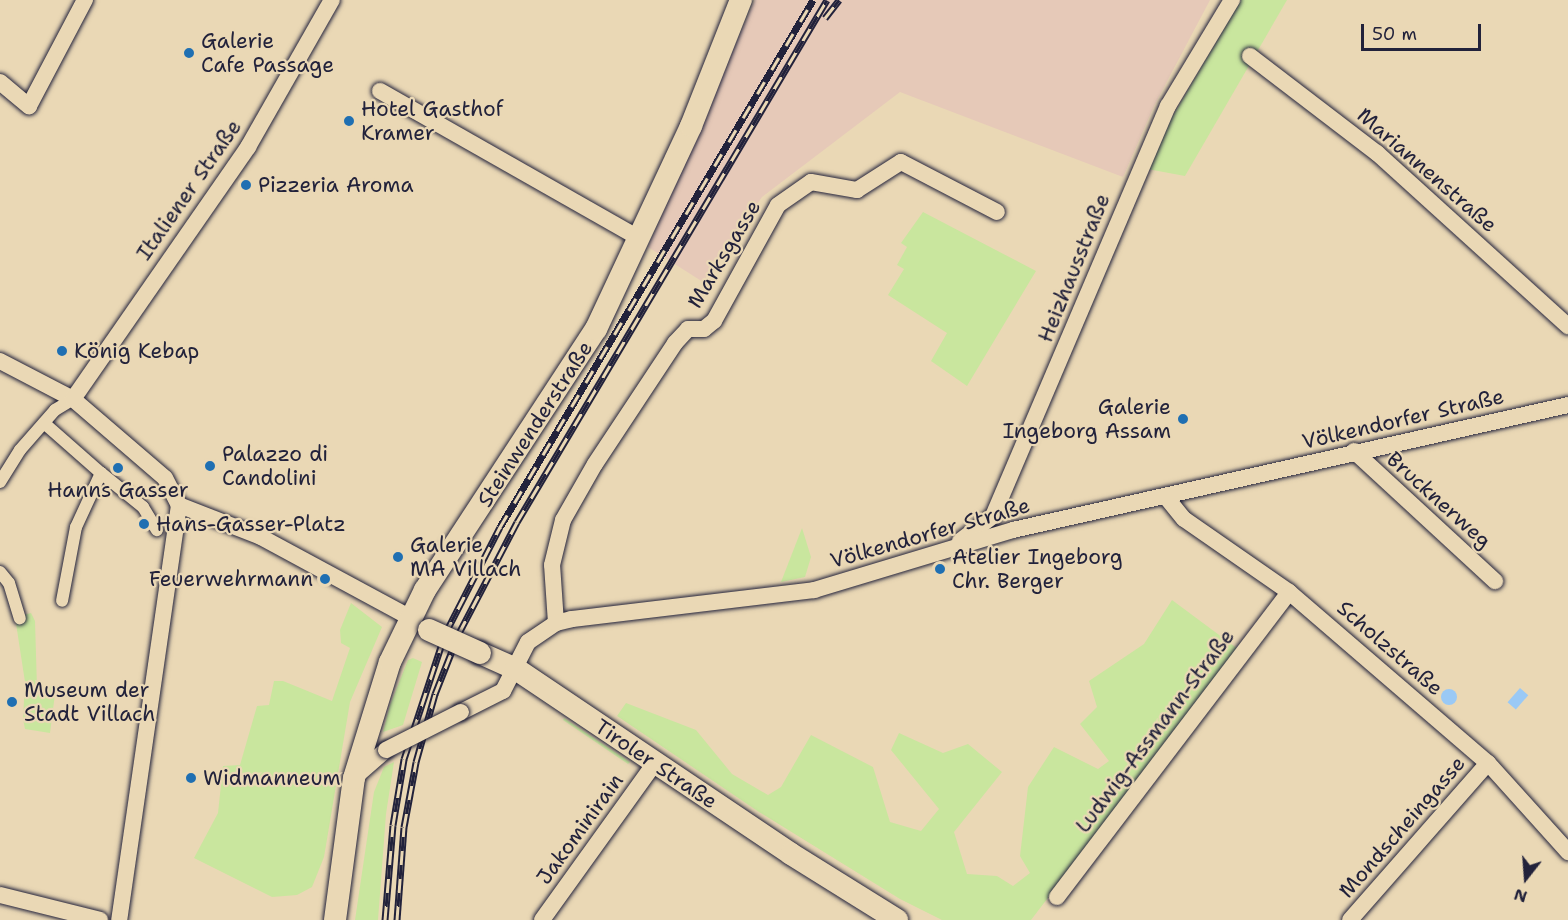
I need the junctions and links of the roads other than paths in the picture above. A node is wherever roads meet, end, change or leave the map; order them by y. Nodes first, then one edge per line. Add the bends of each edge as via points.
1 (85, 0) edge
2 (332, 0) edge
3 (741, 0) edge
4 (1232, 0) edge
5 (1250, 56) dead end
6 (0, 82) edge
7 (380, 91) dead end
8 (998, 212) dead end
9 (639, 238) junction
10 (1568, 326) edge
11 (0, 361) edge
12 (74, 399) junction
13 (1568, 405) edge
14 (44, 423) junction
15 (1354, 451) junction
16 (101, 473) junction
17 (0, 482) edge
18 (1166, 498) junction
19 (179, 505) junction
20 (157, 530) dead end
21 (953, 546) junction
22 (0, 572) edge
23 (1495, 580) dead end
24 (1289, 591) junction
25 (62, 602) dead end
26 (20, 618) dead end
27 (556, 623) junction
28 (420, 624) junction
29 (516, 669) junction
30 (654, 764) junction
31 (1488, 764) junction
32 (354, 778) junction
33 (1568, 852) edge
34 (0, 895) edge
35 (1057, 897) dead end
36 (100, 920) edge
37 (119, 920) edge
38 (335, 920) edge
39 (542, 920) edge
40 (897, 920) edge
41 (1350, 920) edge

1 - 6 street via 29,106
2 - 12 street, Italiener Straße via 248,147
3 - 9 main road, Steinwenderstraße via 691,126
4 - 21 street, Heizhausstraße via 1168,106 993,516
5 - 10 street, Mariannenstraße via 1377,153
7 - 9 street
8 - 27 street, Marksgasse via 901,162 857,190 811,182 778,205 714,321 704,329 688,329 675,343 563,520 552,565
9 - 28 main road, Steinwenderstraße via 596,329 425,590
11 - 12 street
12 - 14 street via 55,410
12 - 19 street via 165,478
13 - 15 street, Völkendorfer Straße
14 - 16 street
14 - 17 street
15 - 18 street, Völkendorfer Straße
15 - 23 street, Brucknerweg
16 - 20 street via 143,507
16 - 25 street via 76,527
18 - 21 street, Völkendorfer Straße
18 - 24 street, Scholzstraße via 1184,519
19 - 28 street via 270,541
19 - 37 street
21 - 27 street, Völkendorfer Straße via 814,590
22 - 26 street via 9,583
24 - 31 street, Scholzstraße
24 - 35 street, Ludwig-Assmann-Straße
27 - 29 street, Völkendorfer Straße via 528,642
28 - 29 main road, Tiroler Straße, bridge
28 - 32 main road, Steinwenderstraße via 374,704
29 - 30 main road, Tiroler Straße
29 - 32 street, Völkendorfer Straße, bridge via 503,691 386,750
30 - 39 street, Jakominirain
30 - 40 main road, Tiroler Straße
31 - 33 street, Scholzstraße
31 - 41 street, Mondscheingasse
32 - 38 main road, Steinwenderstraße
34 - 36 street

